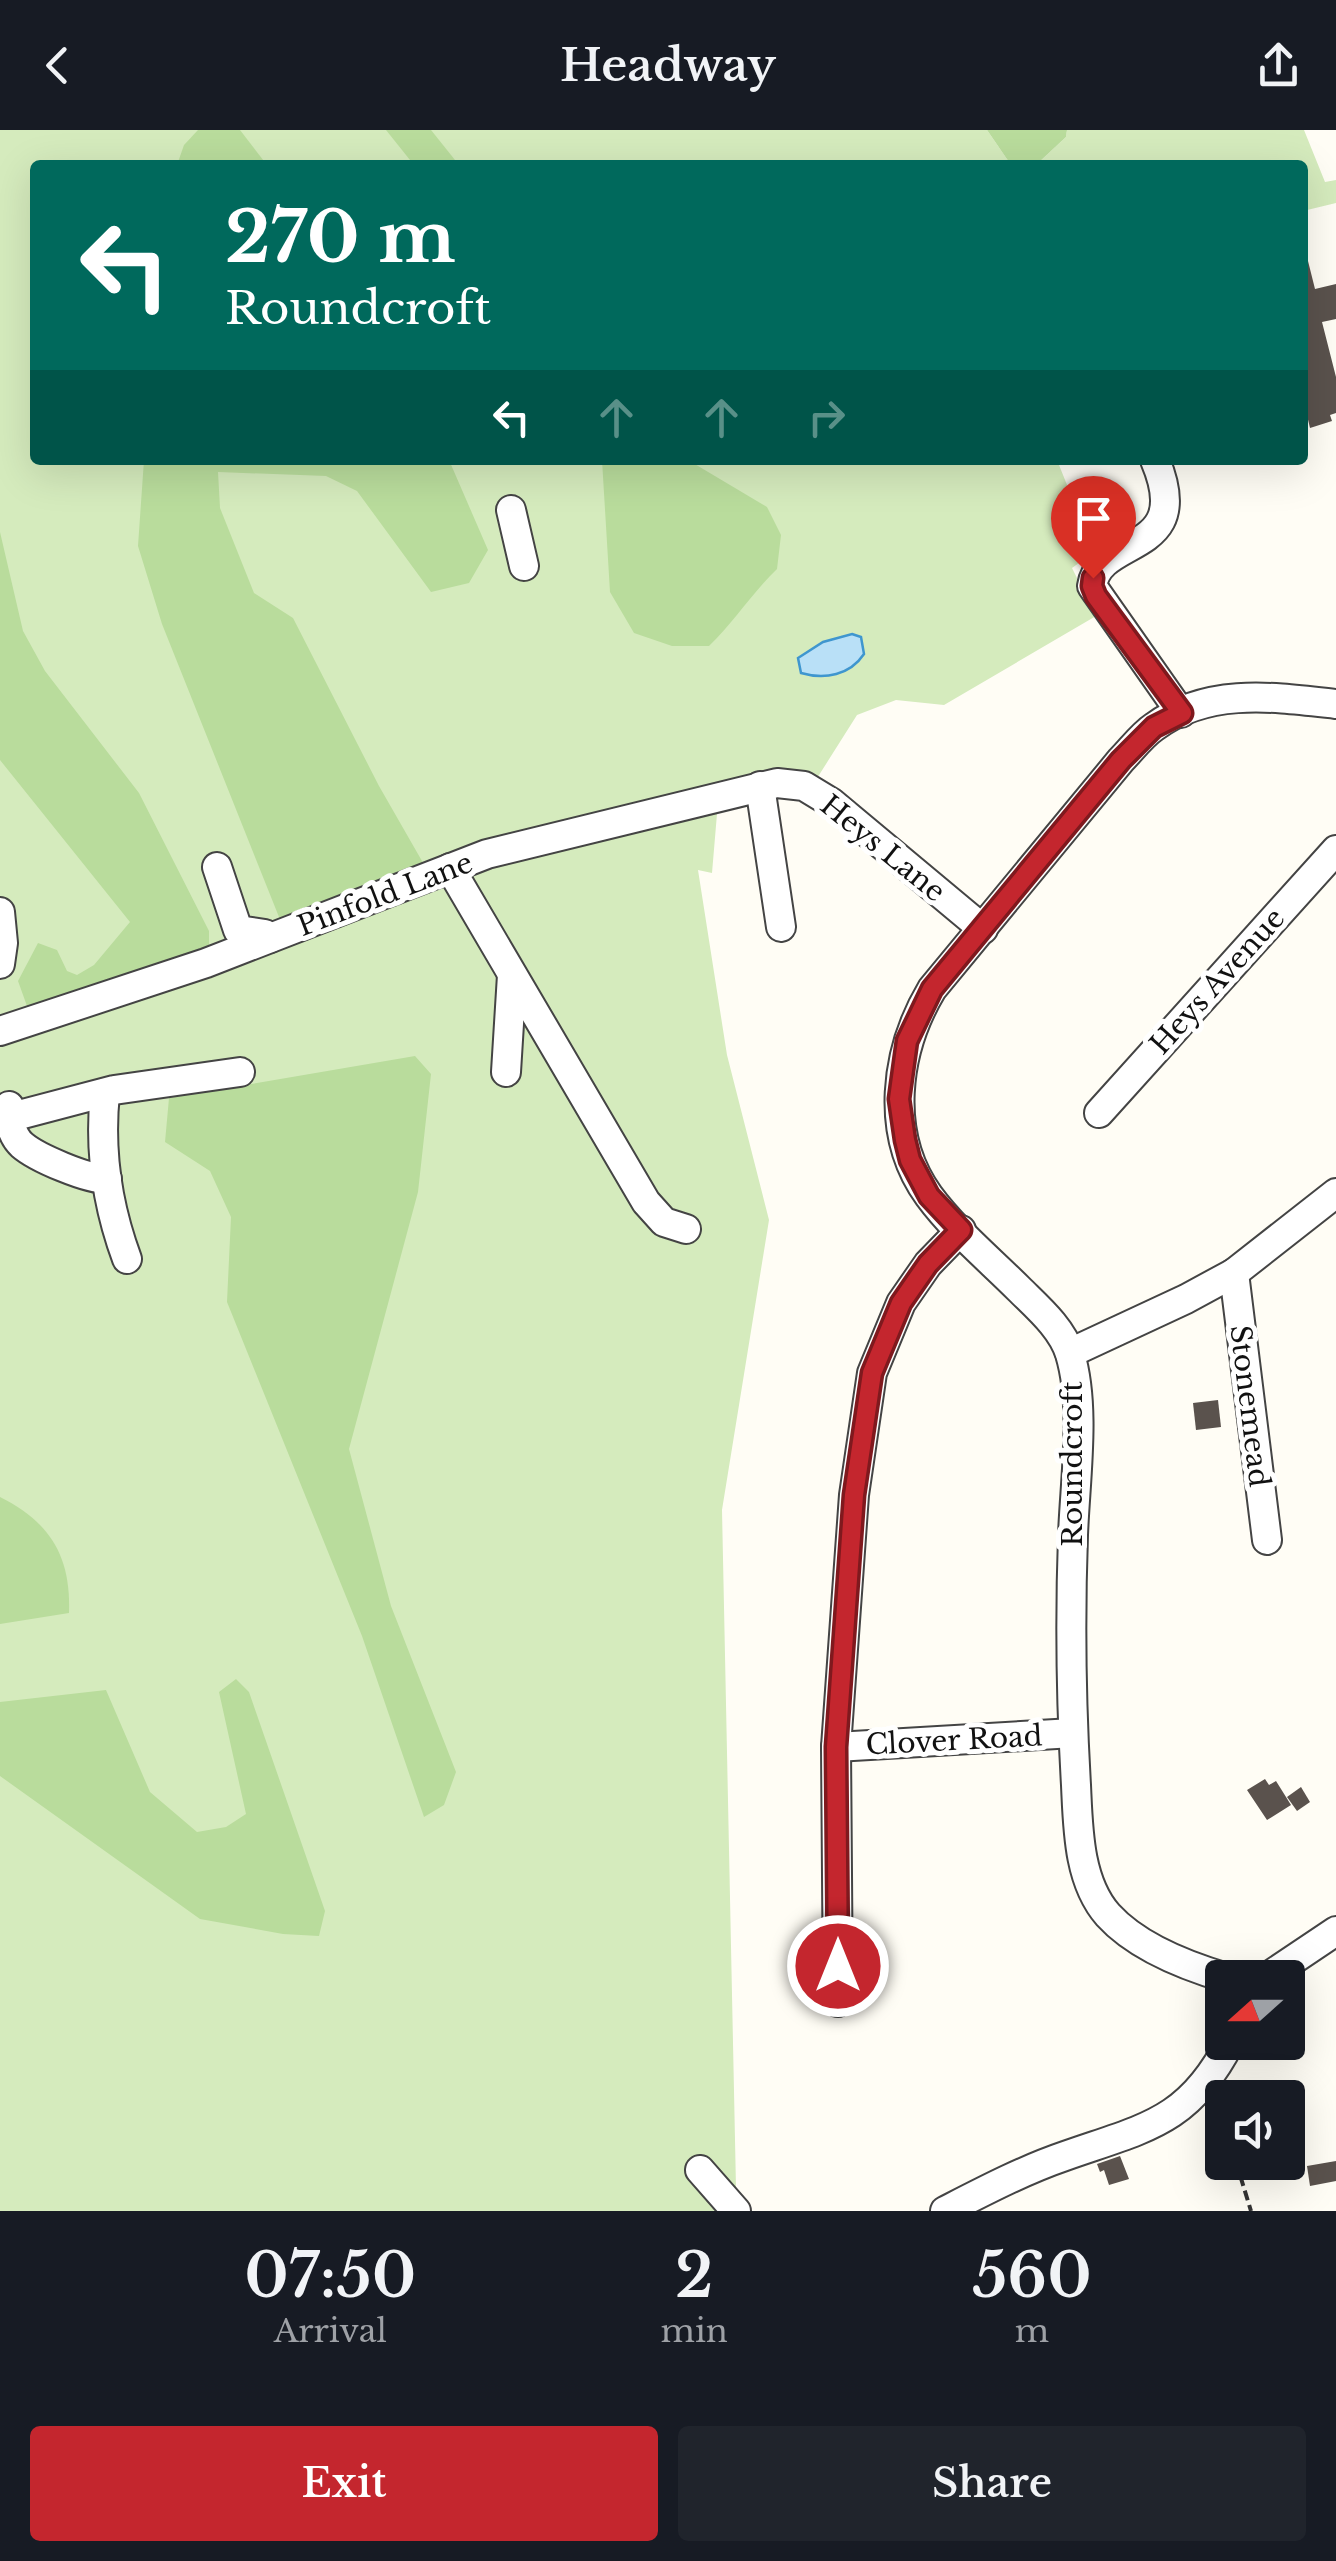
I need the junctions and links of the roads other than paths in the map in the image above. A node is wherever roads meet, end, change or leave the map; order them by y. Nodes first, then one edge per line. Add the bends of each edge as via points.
1 (1157, 465) edge
2 (511, 510) dead end
3 (524, 566) dead end
4 (1336, 704) edge
5 (1182, 713) junction
6 (768, 785) junction
7 (1336, 850) edge
8 (217, 867) dead end
9 (450, 868) junction
10 (0, 912) edge
11 (781, 927) dead end
12 (983, 928) junction
13 (270, 938) junction
14 (0, 964) edge
15 (512, 973) junction
16 (0, 1031) edge
17 (240, 1072) dead end
18 (506, 1072) dead end
19 (105, 1092) junction
20 (1099, 1113) dead end
21 (6, 1115) edge
22 (107, 1179) junction
23 (1336, 1193) edge
24 (686, 1229) dead end
25 (961, 1230) junction
26 (128, 1259) dead end
27 (1234, 1272) junction
28 (1070, 1352) junction
29 (1267, 1540) dead end
30 (1072, 1733) junction
31 (836, 1747) junction
32 (1336, 1931) edge
33 (1290, 1960) edge
34 (1205, 1970) edge
35 (838, 2002) dead end
36 (1221, 2060) edge
37 (700, 2170) dead end
38 (736, 2211) edge
39 (946, 2211) edge

1 - 5 street via 1167,499 1160,523 1098,571 1092,586
2 - 3 street
4 - 5 street, Roundcroft via 1236,697
5 - 12 street, Roundcroft via 1154,727 1121,760
6 - 9 street, Pinfold Lane
6 - 11 street
6 - 12 street, Heys Lane via 804,786 832,803
7 - 20 street, Heys Avenue
8 - 13 street via 238,930
9 - 13 street, Pinfold Lane
9 - 15 street
10 - 14 street
12 - 25 street, Roundcroft via 922,1006 900,1079 900,1120 910,1160 929,1196
13 - 16 street, Pinfold Lane
15 - 18 street
15 - 24 street via 646,1202 664,1222
17 - 19 street
19 - 21 street
19 - 22 street
21 - 22 street via 24,1147
22 - 26 street via 113,1222
23 - 27 street
25 - 28 street, Roundcroft via 1046,1317
25 - 31 street via 901,1303 872,1373 854,1495
27 - 28 street
27 - 29 street, Stonemead
28 - 30 street, Roundcroft via 1077,1408
30 - 31 street, Clover Road
30 - 34 street, Roundcroft via 1079,1840 1106,1913 1132,1936
31 - 35 street
32 - 33 street
36 - 39 street via 1211,2078 1158,2123 1061,2157
37 - 38 street

